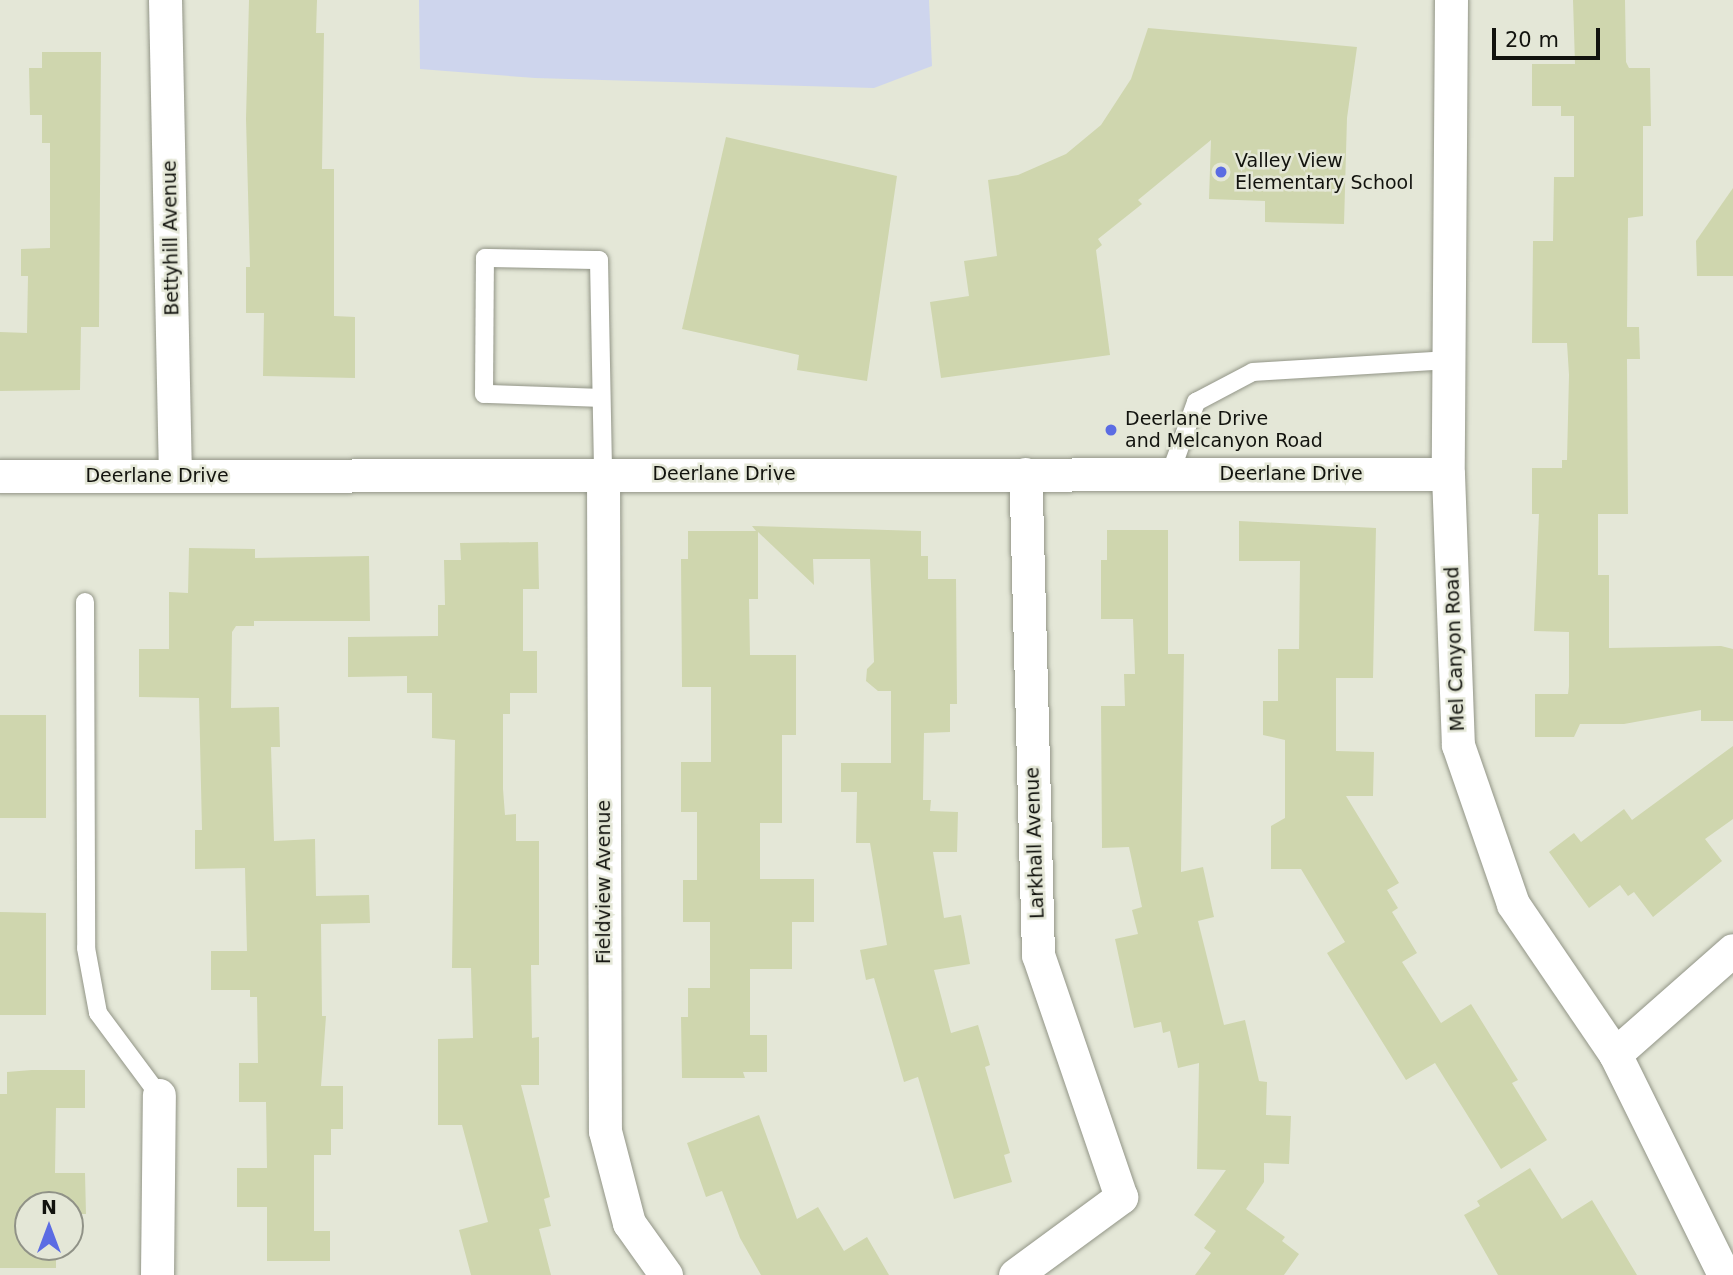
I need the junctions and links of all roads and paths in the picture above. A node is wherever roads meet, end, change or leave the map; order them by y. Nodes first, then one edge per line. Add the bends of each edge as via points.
1 (165, 0) edge
2 (1451, 0) edge
3 (1449, 360) junction
4 (601, 398) junction
5 (603, 473) junction
6 (1026, 474) junction
7 (1170, 474) junction
8 (1448, 474) junction
9 (175, 476) junction
10 (0, 477) edge
11 (85, 601) dead end
12 (1733, 950) edge
13 (1615, 1054) junction
14 (159, 1095) joint
15 (157, 1275) edge
16 (666, 1275) edge
17 (1015, 1275) edge
18 (1724, 1275) edge

1 - 9 street, Bettyhill Avenue
2 - 3 street, Mel Canyon Road
3 - 7 lane via 1254,372 1196,402
3 - 8 street, Mel Canyon Road
4 - 4 lane via 599,260 485,258 484,394
4 - 5 lane
5 - 6 street, Deerlane Drive
5 - 9 street, Deerlane Drive
5 - 16 street, Fieldview Avenue via 605,1131 629,1223
6 - 7 street, Deerlane Drive
6 - 17 street, Larkhall Avenue via 1038,954 1121,1197
7 - 8 street, Deerlane Drive
8 - 13 street, Mel Canyon Road via 1458,745 1513,904
9 - 10 street, Deerlane Drive
11 - 14 lane via 86,948 98,1013
12 - 13 street
13 - 18 street, Mel Canyon Road
14 - 15 street

